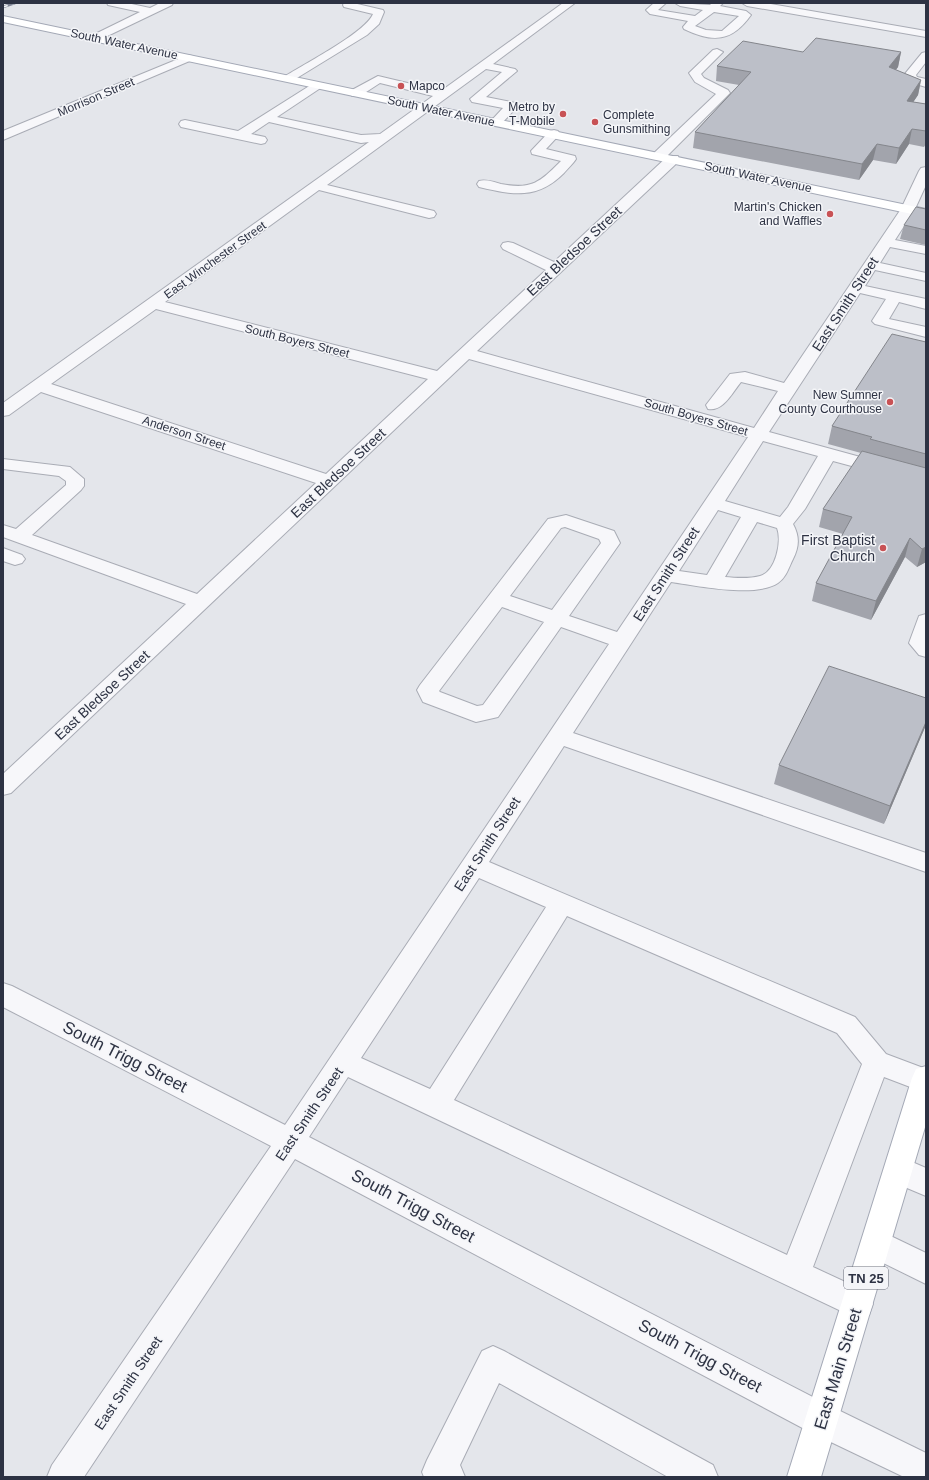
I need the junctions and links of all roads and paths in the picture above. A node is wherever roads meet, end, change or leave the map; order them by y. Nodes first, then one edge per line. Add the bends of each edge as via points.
1 (112, 3) edge
2 (168, 3) edge
3 (570, 3) edge
4 (661, 3) edge
5 (680, 3) edge
6 (747, 3) edge
7 (810, 3) edge
8 (348, 5) dead end
9 (715, 6) edge
10 (150, 11) junction
11 (802, 12) junction
12 (4, 20) edge
13 (698, 20) junction
14 (926, 34) edge
15 (94, 38) junction
16 (717, 52) dead end
17 (926, 55) edge
18 (188, 58) junction
19 (484, 65) junction
20 (288, 79) junction
21 (926, 83) edge
22 (458, 84) junction
23 (318, 85) junction
24 (417, 88) junction
25 (487, 90) junction
26 (356, 93) junction
27 (443, 95) junction
28 (397, 102) junction
29 (425, 108) junction
30 (267, 118) junction
31 (496, 122) junction
32 (185, 124) dead end
33 (554, 134) junction
34 (240, 135) junction
35 (3, 136) edge
36 (261, 140) dead end
37 (373, 141) junction
38 (666, 158) junction
39 (926, 171) edge
40 (484, 184) dead end
41 (923, 185) edge
42 (317, 186) junction
43 (917, 211) edge
44 (429, 214) dead end
45 (886, 242) junction
46 (508, 246) dead end
47 (926, 250) edge
48 (871, 265) junction
49 (556, 268) junction
50 (926, 277) edge
51 (856, 288) junction
52 (895, 297) junction
53 (153, 304) junction
54 (926, 304) edge
55 (926, 332) edge
56 (465, 353) junction
57 (440, 378) junction
58 (39, 386) junction
59 (788, 389) junction
60 (714, 405) dead end
61 (3, 411) edge
62 (758, 434) junction
63 (828, 454) junction
64 (3, 464) edge
65 (329, 481) junction
66 (926, 481) edge
67 (712, 503) junction
68 (752, 515) junction
69 (784, 524) junction
70 (11, 534) edge
71 (665, 575) junction
72 (713, 581) junction
73 (498, 599) junction
74 (201, 602) junction
75 (558, 619) junction
76 (926, 621) edge
77 (622, 641) junction
78 (926, 650) edge
79 (558, 736) junction
80 (3, 787) edge
81 (926, 863) edge
82 (473, 865) junction
83 (562, 903) junction
84 (3, 994) edge
85 (343, 1062) junction
86 (876, 1062) junction
87 (925, 1084) edge
88 (435, 1106) junction
89 (290, 1142) junction
90 (898, 1170) junction
91 (926, 1182) edge
92 (876, 1244) junction
93 (926, 1269) edge
94 (795, 1274) junction
95 (858, 1304) junction
96 (822, 1420) junction
97 (926, 1470) edge
98 (64, 1477) edge
99 (448, 1477) edge
100 (701, 1477) edge
101 (804, 1477) edge

1 - 10 street
2 - 10 street
3 - 19 street, East Winchester Street
4 - 13 street via 651,10
5 - 9 street
6 - 11 street
7 - 11 street
8 - 20 street via 379,12 375,22 363,33
9 - 13 street
9 - 13 street via 746,16 726,34 720,35 688,27
10 - 15 street
11 - 14 street
12 - 15 main road, South Water Avenue
15 - 18 main road, South Water Avenue
16 - 38 street, East Bledsoe Street via 695,72 699,80 724,93
17 - 21 street via 910,75 913,80
18 - 20 main road, South Water Avenue
18 - 35 street, Morrison Street
19 - 22 street, East Winchester Street
19 - 25 street via 511,71
20 - 23 main road, South Water Avenue
22 - 25 street
22 - 27 street, East Winchester Street
23 - 26 main road, South Water Avenue
23 - 30 street
24 - 26 street via 378,79
24 - 27 street
24 - 28 street
25 - 31 street via 476,99 512,106
26 - 28 main road, South Water Avenue
27 - 29 street, East Winchester Street
28 - 29 main road, South Water Avenue
29 - 31 main road, South Water Avenue
29 - 37 street, East Winchester Street
30 - 34 street
30 - 37 street
31 - 33 main road, South Water Avenue
32 - 34 street
33 - 38 main road, South Water Avenue
33 - 40 street via 537,151 570,158 543,183 533,188 518,189
34 - 36 street
37 - 42 street, East Winchester Street
38 - 43 main road, South Water Avenue
38 - 49 street, East Bledsoe Street
39 - 41 street, East Smith Street
41 - 43 street, East Smith Street
42 - 44 street
42 - 53 street, East Winchester Street
43 - 45 street, East Smith Street
45 - 47 street
45 - 48 street, East Smith Street
46 - 49 street
48 - 50 street
48 - 51 street, East Smith Street
49 - 56 street, East Bledsoe Street
51 - 52 street
51 - 59 street, East Smith Street
52 - 54 street
52 - 55 street via 880,321
53 - 57 street, South Boyers Street
53 - 58 street, East Winchester Street
56 - 57 street, East Bledsoe Street
56 - 62 street, South Boyers Street
57 - 65 street, East Bledsoe Street
58 - 61 street, East Winchester Street
58 - 65 street, Anderson Street
59 - 60 street via 745,377 736,377
59 - 62 street, East Smith Street
62 - 63 street, South Boyers Street
62 - 67 street, East Smith Street
63 - 66 street, South Boyers Street
63 - 69 street via 796,509
64 - 70 street via 64,471 75,479 75,486
65 - 74 street, East Bledsoe Street
67 - 68 street
67 - 71 street, East Smith Street
68 - 69 street
68 - 72 street
69 - 72 street via 789,532 788,547 771,579 749,583
70 - 74 street
71 - 72 street
71 - 77 street, East Smith Street
73 - 75 street
73 - 75 street via 555,523 566,521 607,534 611,543
73 - 75 street via 428,690 431,697 476,714 490,712
74 - 80 street, East Bledsoe Street
75 - 77 street
76 - 78 street via 918,643
77 - 79 street, East Smith Street
79 - 81 street
79 - 82 street, East Smith Street
82 - 83 street
82 - 85 street, East Smith Street
83 - 86 street via 846,1025
83 - 88 street
84 - 89 street, South Trigg Street
85 - 88 street
85 - 89 street, East Smith Street
86 - 87 street
86 - 94 street
87 - 90 main road, East Main Street / TN 25
88 - 94 street
89 - 96 street, South Trigg Street
89 - 98 street, East Smith Street
90 - 91 street
90 - 92 main road, East Main Street / TN 25
92 - 93 street
92 - 95 main road, East Main Street / TN 25
94 - 95 street
95 - 96 main road, East Main Street / TN 25
96 - 97 street, South Trigg Street
96 - 101 main road, East Main Street / TN 25
99 - 100 street via 439,1472 493,1362

